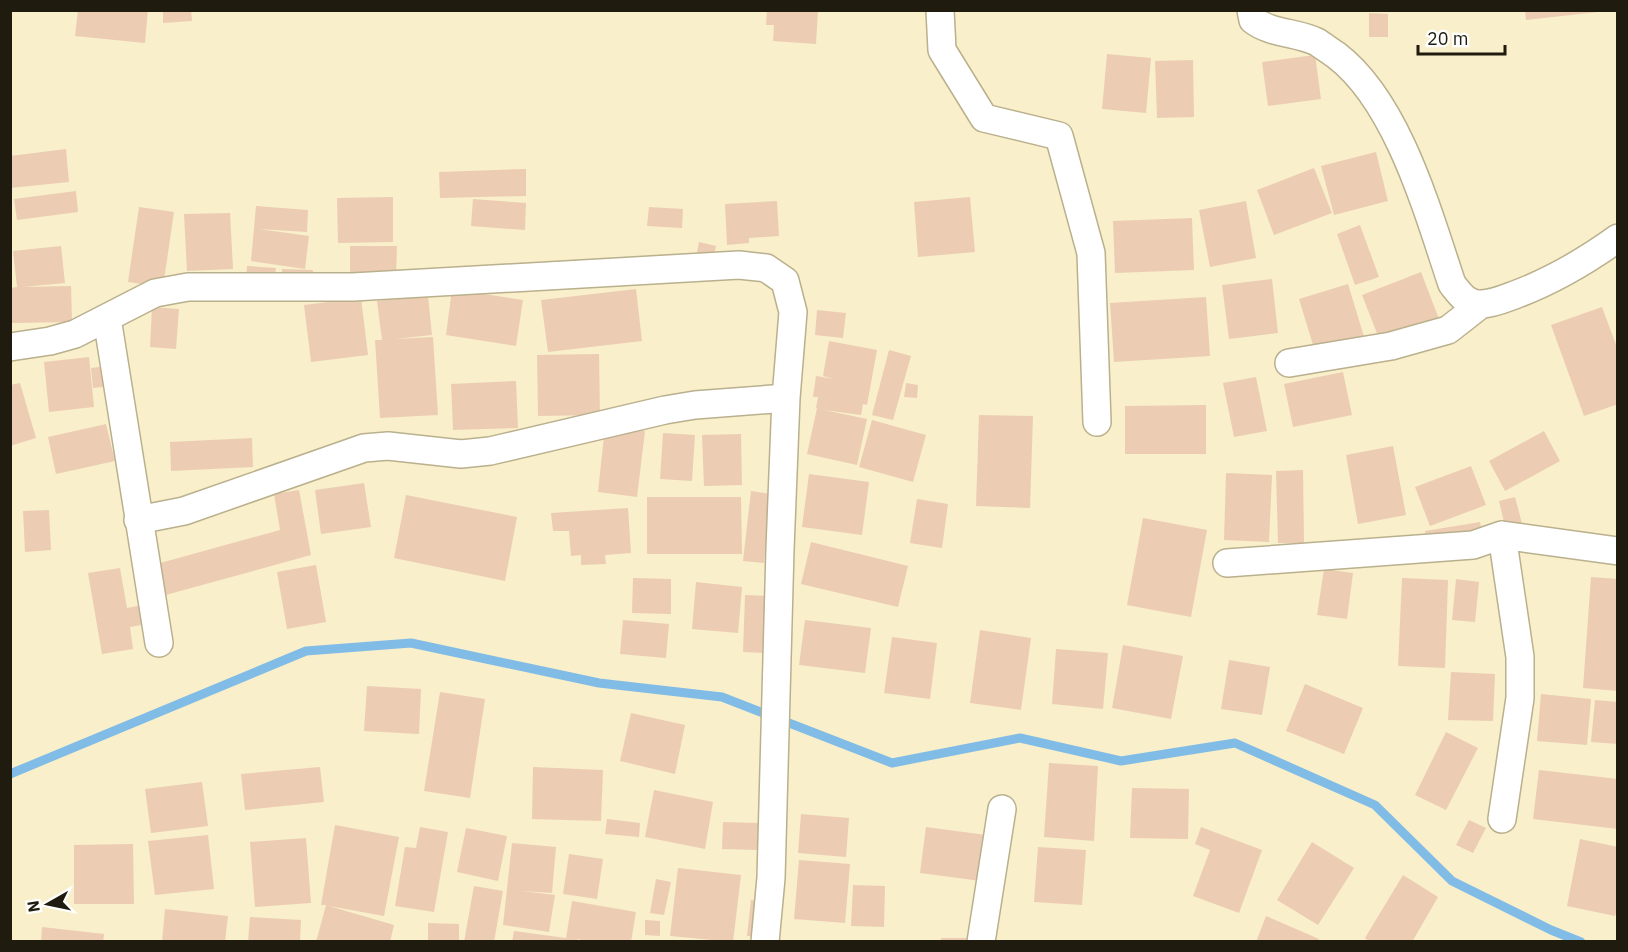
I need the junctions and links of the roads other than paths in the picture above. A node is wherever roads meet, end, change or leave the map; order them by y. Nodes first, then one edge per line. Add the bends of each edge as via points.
1 (940, 10) edge
2 (1251, 10) edge
3 (1617, 238) edge
4 (1480, 304) junction
5 (107, 318) junction
6 (10, 347) edge
7 (1289, 363) dead end
8 (786, 398) junction
9 (1097, 422) dead end
10 (138, 520) junction
11 (1502, 535) junction
12 (1617, 551) edge
13 (1227, 563) dead end
14 (159, 643) dead end
15 (1002, 808) dead end
16 (1502, 819) dead end
17 (765, 942) edge
18 (981, 942) edge

1 - 9 street via 942,50 984,118 1059,136 1091,253
2 - 4 street via 1253,20 1260,26 1316,42 1338,57 1365,85 1409,161 1452,284 1464,299
3 - 4 street via 1547,282
4 - 7 street via 1449,330 1391,346
5 - 6 street via 75,334
5 - 8 street via 155,293 188,287 352,287 739,265 766,268 785,281 793,312
5 - 10 street
8 - 10 street via 685,406 480,452 364,448 184,511
8 - 17 street via 771,878
10 - 14 street
11 - 12 street
11 - 13 street via 1473,544
11 - 16 street via 1520,657 1520,698
15 - 18 street

